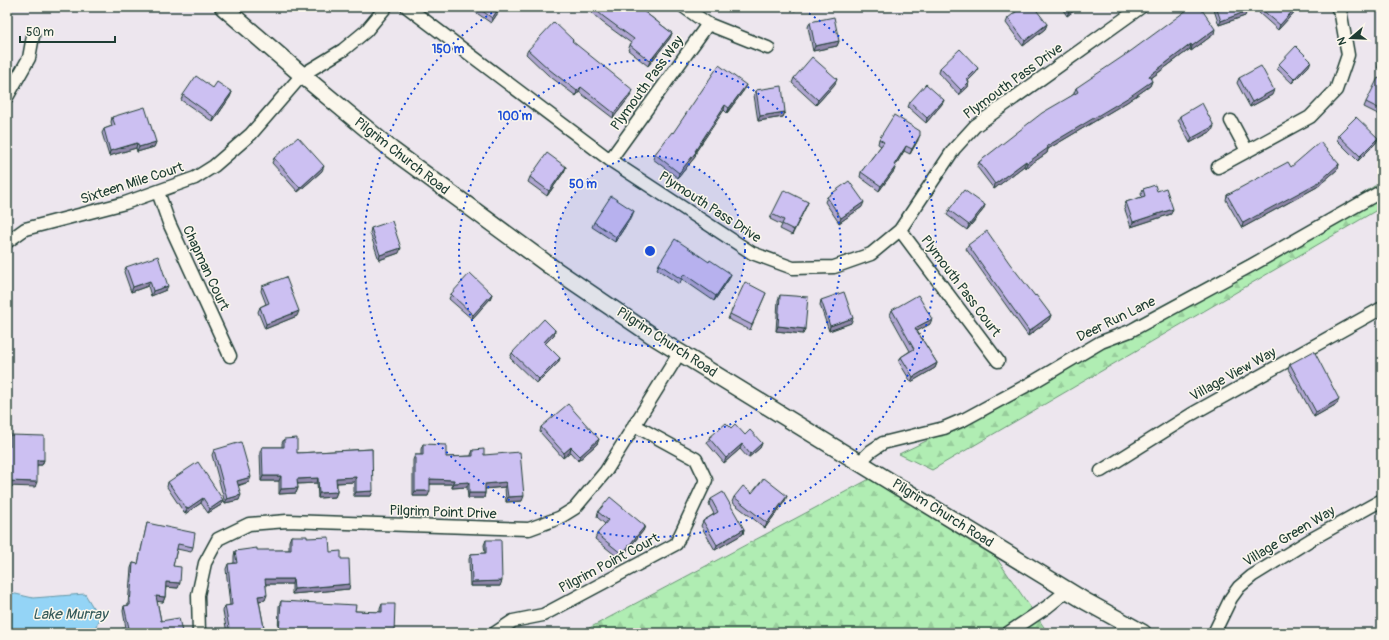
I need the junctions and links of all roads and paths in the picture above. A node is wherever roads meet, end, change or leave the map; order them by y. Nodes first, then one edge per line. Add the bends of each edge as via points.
1 (223, 7) edge
2 (386, 7) edge
3 (407, 7) edge
4 (684, 7) edge
5 (1142, 7) edge
6 (1337, 7) edge
7 (708, 24) junction
8 (33, 36) dead end
9 (768, 48) dead end
10 (302, 75) junction
11 (7, 97) edge
12 (1231, 121) dead end
13 (1247, 151) junction
14 (610, 160) junction
15 (1218, 167) dead end
16 (1382, 191) edge
17 (158, 192) junction
18 (900, 230) junction
19 (7, 242) edge
20 (1382, 308) edge
21 (680, 352) junction
22 (230, 356) dead end
23 (998, 360) dead end
24 (634, 425) junction
25 (860, 462) junction
26 (1101, 471) dead end
27 (1382, 500) edge
28 (1068, 590) junction
29 (199, 633) edge
30 (495, 633) edge
31 (1008, 633) edge
32 (1143, 633) edge
33 (1214, 633) edge

1 - 10 street, Pilgrim Church Road
2 - 10 street, Sixteen Mile Court via 366,31 343,50
3 - 14 street, Plymouth Pass Drive
4 - 7 street
5 - 18 street, Plymouth Pass Drive via 975,126 954,149
6 - 13 street via 1341,15 1348,55 1336,90 1310,117
7 - 9 street
7 - 14 street, Plymouth Pass Way
8 - 11 street via 29,58
10 - 17 street, Sixteen Mile Court via 252,134 214,166 195,178
10 - 21 street, Pilgrim Church Road via 392,150 511,239
12 - 13 street
13 - 15 street
14 - 18 street, Plymouth Pass Drive via 752,253 793,268 834,267 871,254
16 - 25 street, Deer Run Lane via 1252,265 1143,324 1101,342 965,419 944,428 883,443
17 - 19 street, Sixteen Mile Court via 25,230
17 - 22 street, Chapman Court via 169,223
18 - 23 street, Plymouth Pass Court
20 - 26 street, Village View Way via 1192,414
21 - 24 street, Pilgrim Point Drive
21 - 25 street, Pilgrim Church Road
24 - 29 street, Pilgrim Point Drive via 606,471 575,508 559,518 529,530 287,521 249,524 218,539 205,563 198,596
24 - 30 street, Pilgrim Point Court via 696,459 706,480 676,544 543,615 513,621
25 - 28 street, Pilgrim Church Road
27 - 33 street, Village Green Way via 1310,540 1239,586
28 - 31 street
28 - 32 street, Pilgrim Church Road

